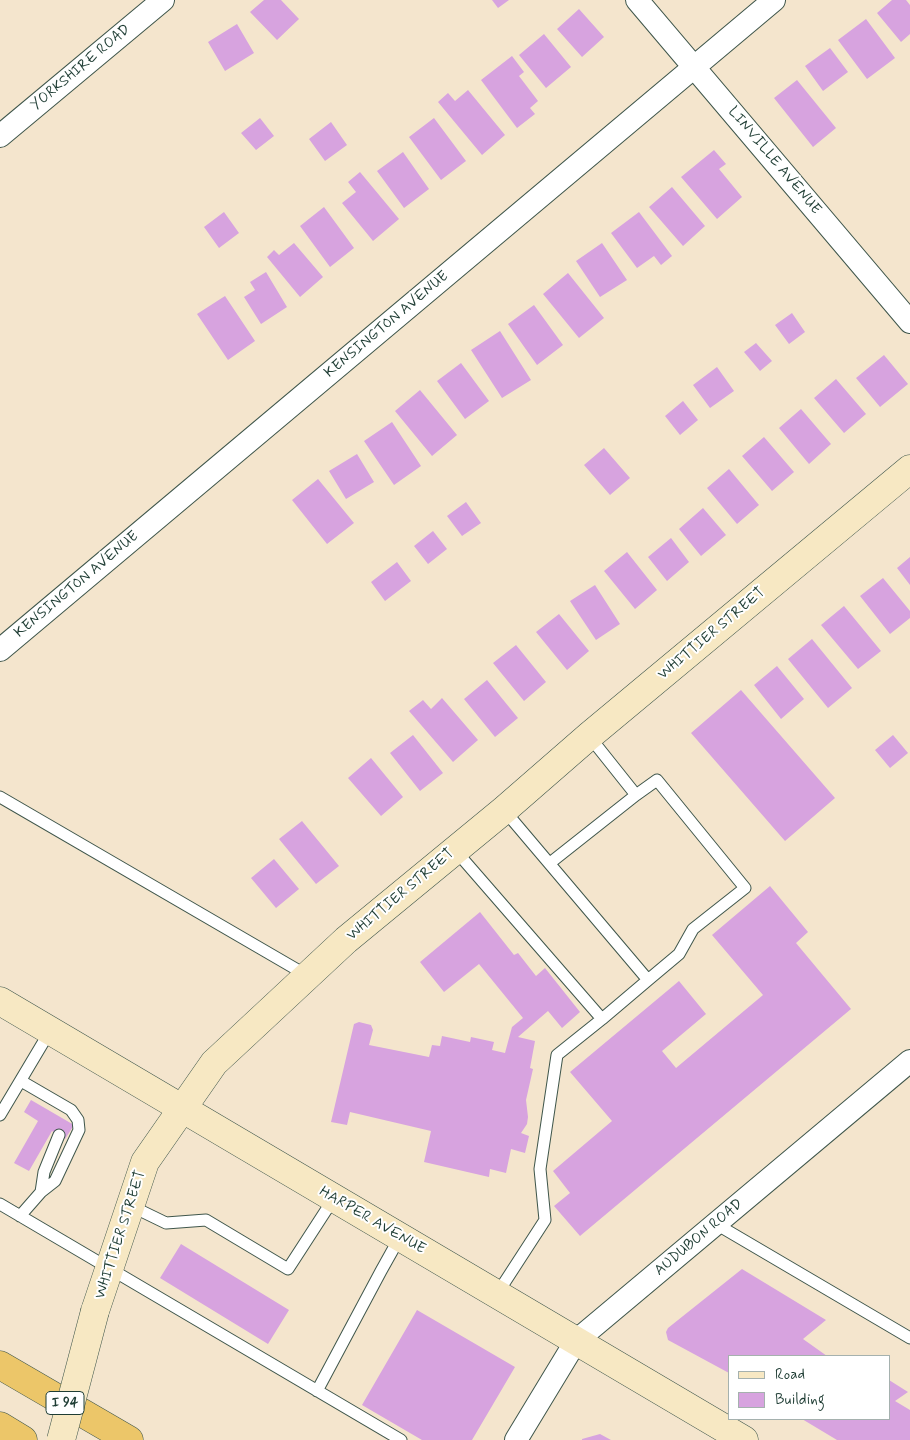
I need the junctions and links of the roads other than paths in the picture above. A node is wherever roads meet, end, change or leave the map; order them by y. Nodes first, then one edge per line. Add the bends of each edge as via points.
1 (163, 0) edge
2 (637, 0) edge
3 (774, 0) edge
4 (694, 67) junction
5 (0, 136) edge
6 (910, 322) edge
7 (910, 469) edge
8 (0, 650) edge
9 (589, 736) junction
10 (636, 795) junction
11 (0, 797) edge
12 (504, 810) junction
13 (455, 850) junction
14 (550, 863) junction
15 (308, 976) junction
16 (648, 980) junction
17 (0, 1000) edge
18 (602, 1019) junction
19 (50, 1030) junction
20 (910, 1061) edge
21 (21, 1081) junction
22 (62, 1105) junction
23 (182, 1109) junction
24 (0, 1115) edge
25 (67, 1120) dead end
26 (59, 1135) dead end
27 (40, 1192) junction
28 (334, 1198) junction
29 (0, 1204) edge
30 (131, 1206) junction
31 (20, 1216) junction
32 (716, 1224) junction
33 (400, 1238) junction
34 (110, 1270) junction
35 (497, 1294) junction
36 (910, 1338) edge
37 (576, 1341) junction
38 (0, 1365) edge
39 (317, 1391) junction
40 (0, 1426) edge
41 (23, 1440) edge
42 (61, 1440) edge
43 (129, 1440) edge
44 (401, 1440) edge
45 (516, 1440) edge
46 (744, 1440) edge

1 - 5 street, YORKSHIRE ROAD
2 - 4 street, LINVILLE AVENUE
3 - 4 street, KENSINGTON AVENUE
4 - 6 street, LINVILLE AVENUE
4 - 8 street, KENSINGTON AVENUE
7 - 9 street, WHITTIER STREET
9 - 10 lane
9 - 12 street, WHITTIER STREET
10 - 14 lane
10 - 16 lane via 657,780 745,888 693,929 679,954
11 - 15 lane
12 - 13 street, WHITTIER STREET
12 - 14 lane
13 - 15 street, WHITTIER STREET via 346,940
13 - 18 lane
14 - 16 lane
15 - 23 street, WHITTIER STREET via 214,1063
16 - 18 lane
17 - 19 street, HARPER AVENUE
18 - 35 lane via 556,1055 540,1169 545,1220
19 - 21 lane
19 - 23 street, HARPER AVENUE
20 - 32 street, AUDUBON ROAD
21 - 22 lane
21 - 24 lane
22 - 25 lane
22 - 27 lane via 71,1110 78,1120 79,1130 55,1181
23 - 28 street, HARPER AVENUE
23 - 30 street, WHITTIER STREET via 145,1162
26 - 27 lane via 44,1172
27 - 31 lane
28 - 30 lane via 288,1269 206,1220 166,1223
28 - 33 street, HARPER AVENUE
29 - 31 lane
30 - 34 street, WHITTIER STREET
31 - 34 lane
32 - 36 lane
32 - 37 street, AUDUBON ROAD
33 - 35 street, HARPER AVENUE
33 - 39 lane
34 - 39 lane
34 - 42 street, WHITTIER STREET, bridge via 95,1311
35 - 37 street, HARPER AVENUE
37 - 45 street, AUDUBON ROAD
37 - 46 street, HARPER AVENUE
38 - 43 highway, I 94
39 - 44 lane
40 - 41 highway

